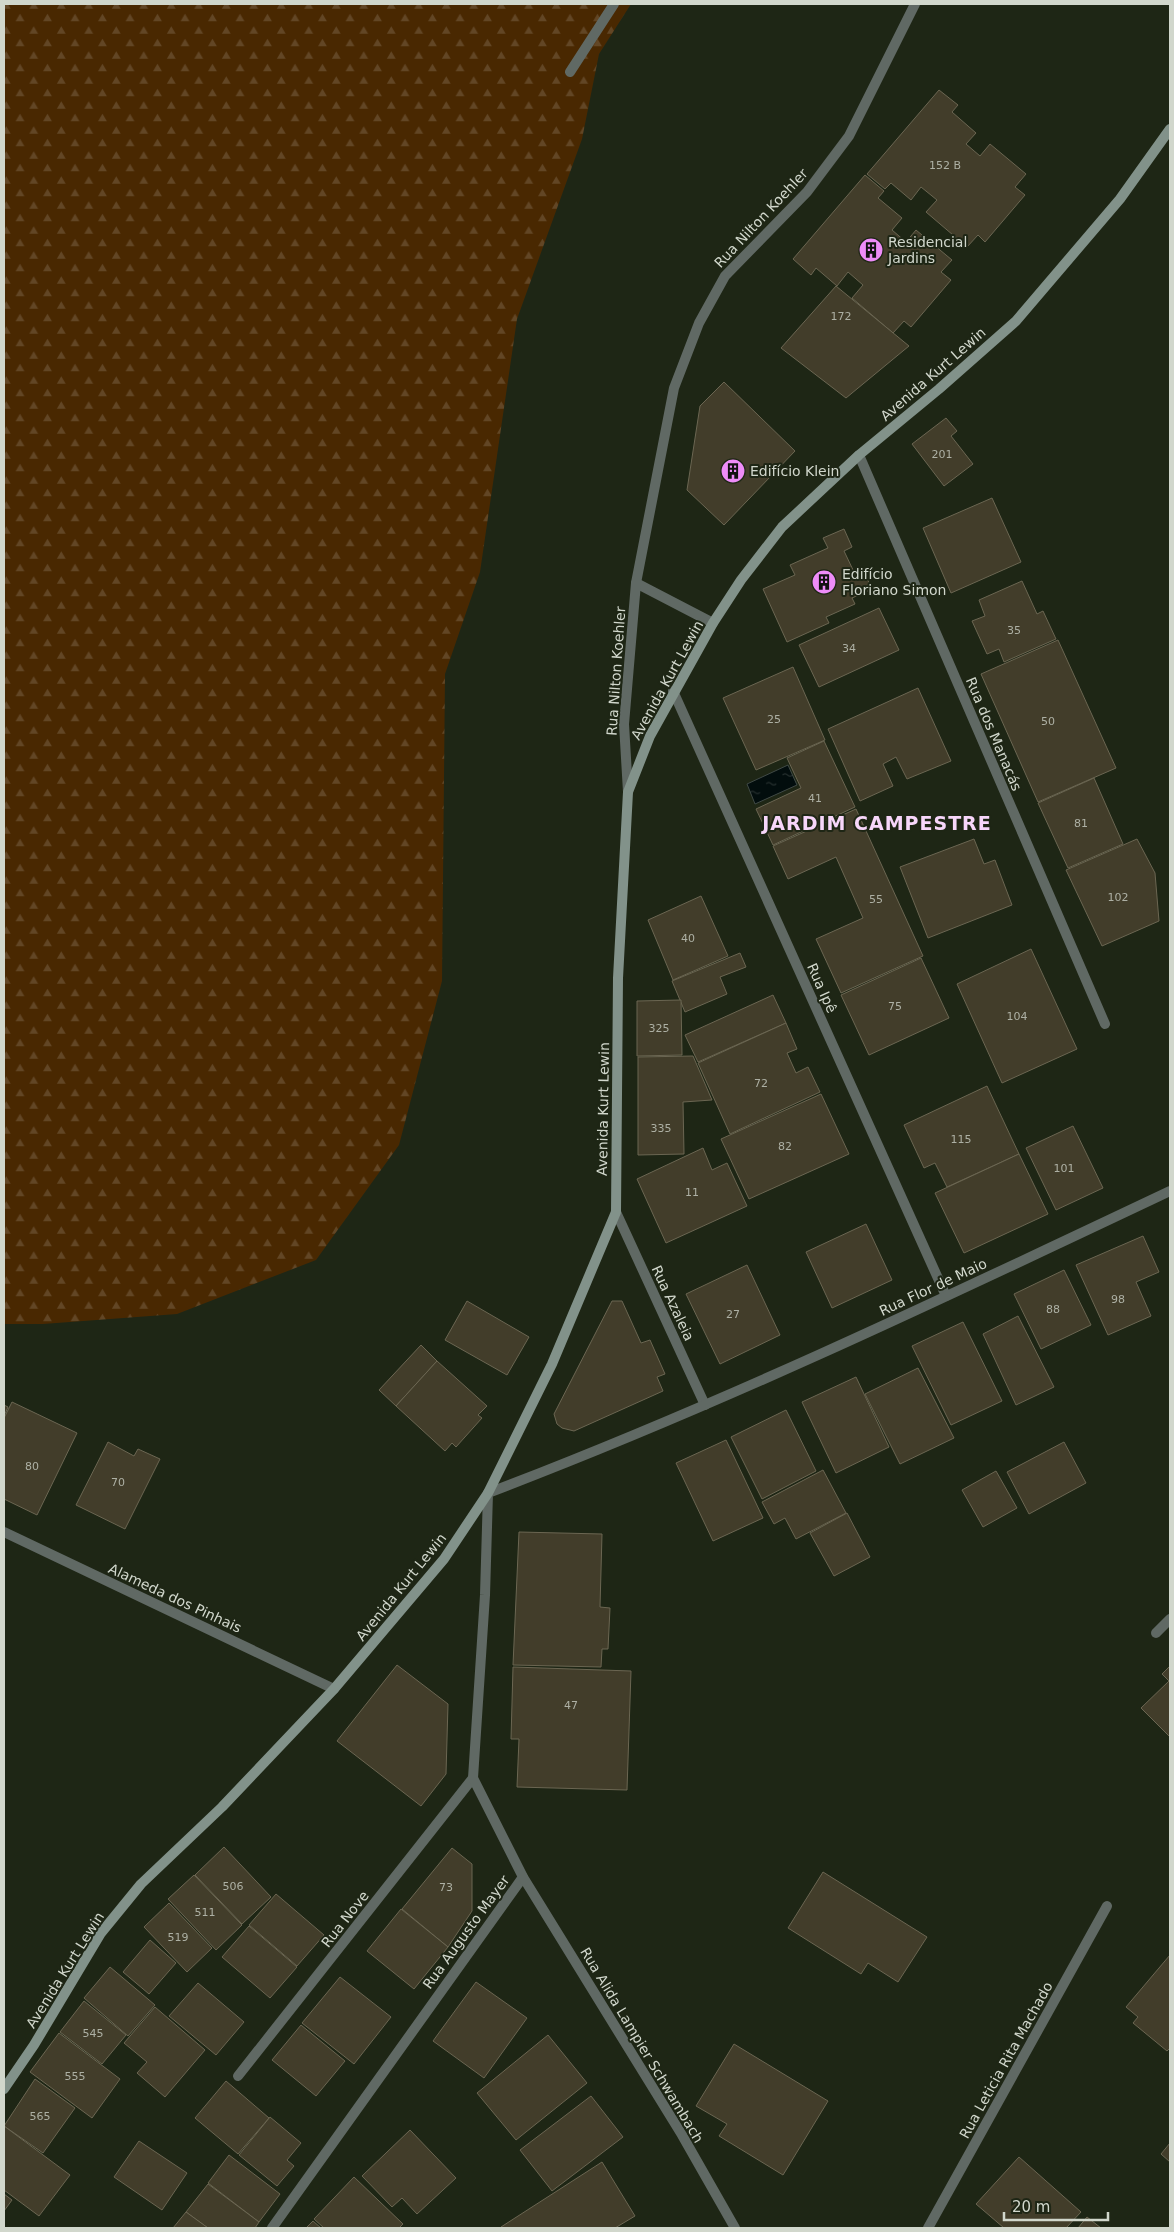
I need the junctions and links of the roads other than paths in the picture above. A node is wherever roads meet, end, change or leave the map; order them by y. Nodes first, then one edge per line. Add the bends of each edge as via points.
1 (614, 4) edge
2 (915, 4) edge
3 (570, 72) dead end
4 (1170, 130) edge
5 (859, 456) junction
6 (636, 583) junction
7 (713, 623) junction
8 (673, 691) junction
9 (628, 792) junction
10 (1105, 1024) dead end
11 (1170, 1191) edge
12 (616, 1212) junction
13 (946, 1296) junction
14 (705, 1405) junction
15 (488, 1493) junction
16 (4, 1532) edge
17 (1170, 1619) edge
18 (1156, 1633) dead end
19 (334, 1689) junction
20 (473, 1778) junction
21 (523, 1877) junction
22 (1108, 1906) dead end
23 (238, 2076) dead end
24 (4, 2089) edge
25 (272, 2228) edge
26 (735, 2228) edge
27 (928, 2228) edge

1 - 3 street
2 - 6 street, Rua Nilton Koehler via 849,136 807,192 725,276 699,323 674,388
4 - 5 main road, Avenida Kurt Lewin via 1120,199 1016,320
5 - 7 main road, Avenida Kurt Lewin via 782,527
5 - 10 street, Rua dos Manacás
6 - 7 street
6 - 9 street, Rua Nilton Koehler via 624,724
7 - 8 main road, Avenida Kurt Lewin
8 - 9 main road, Avenida Kurt Lewin via 650,736
8 - 13 street, Rua Ipê
9 - 12 main road, Avenida Kurt Lewin via 618,978
11 - 13 street, Rua Flor de Maio
12 - 14 street, Rua Azaleia
12 - 15 main road, Avenida Kurt Lewin via 552,1364
13 - 14 street, Rua Flor de Maio
14 - 15 street, Rua Flor de Maio
15 - 19 main road, Avenida Kurt Lewin via 444,1560
15 - 20 street
16 - 19 street, Alameda dos Pinhais
17 - 18 street
19 - 24 main road, Avenida Kurt Lewin via 222,1807 141,1884 101,1933
20 - 21 street, Rua Augusto Mayer
20 - 23 street, Rua Nove
21 - 25 street, Rua Augusto Mayer
21 - 26 street, Rua Alida Lampier Schwambach via 682,2135
22 - 27 street, Rua Leticia Rita Machado

